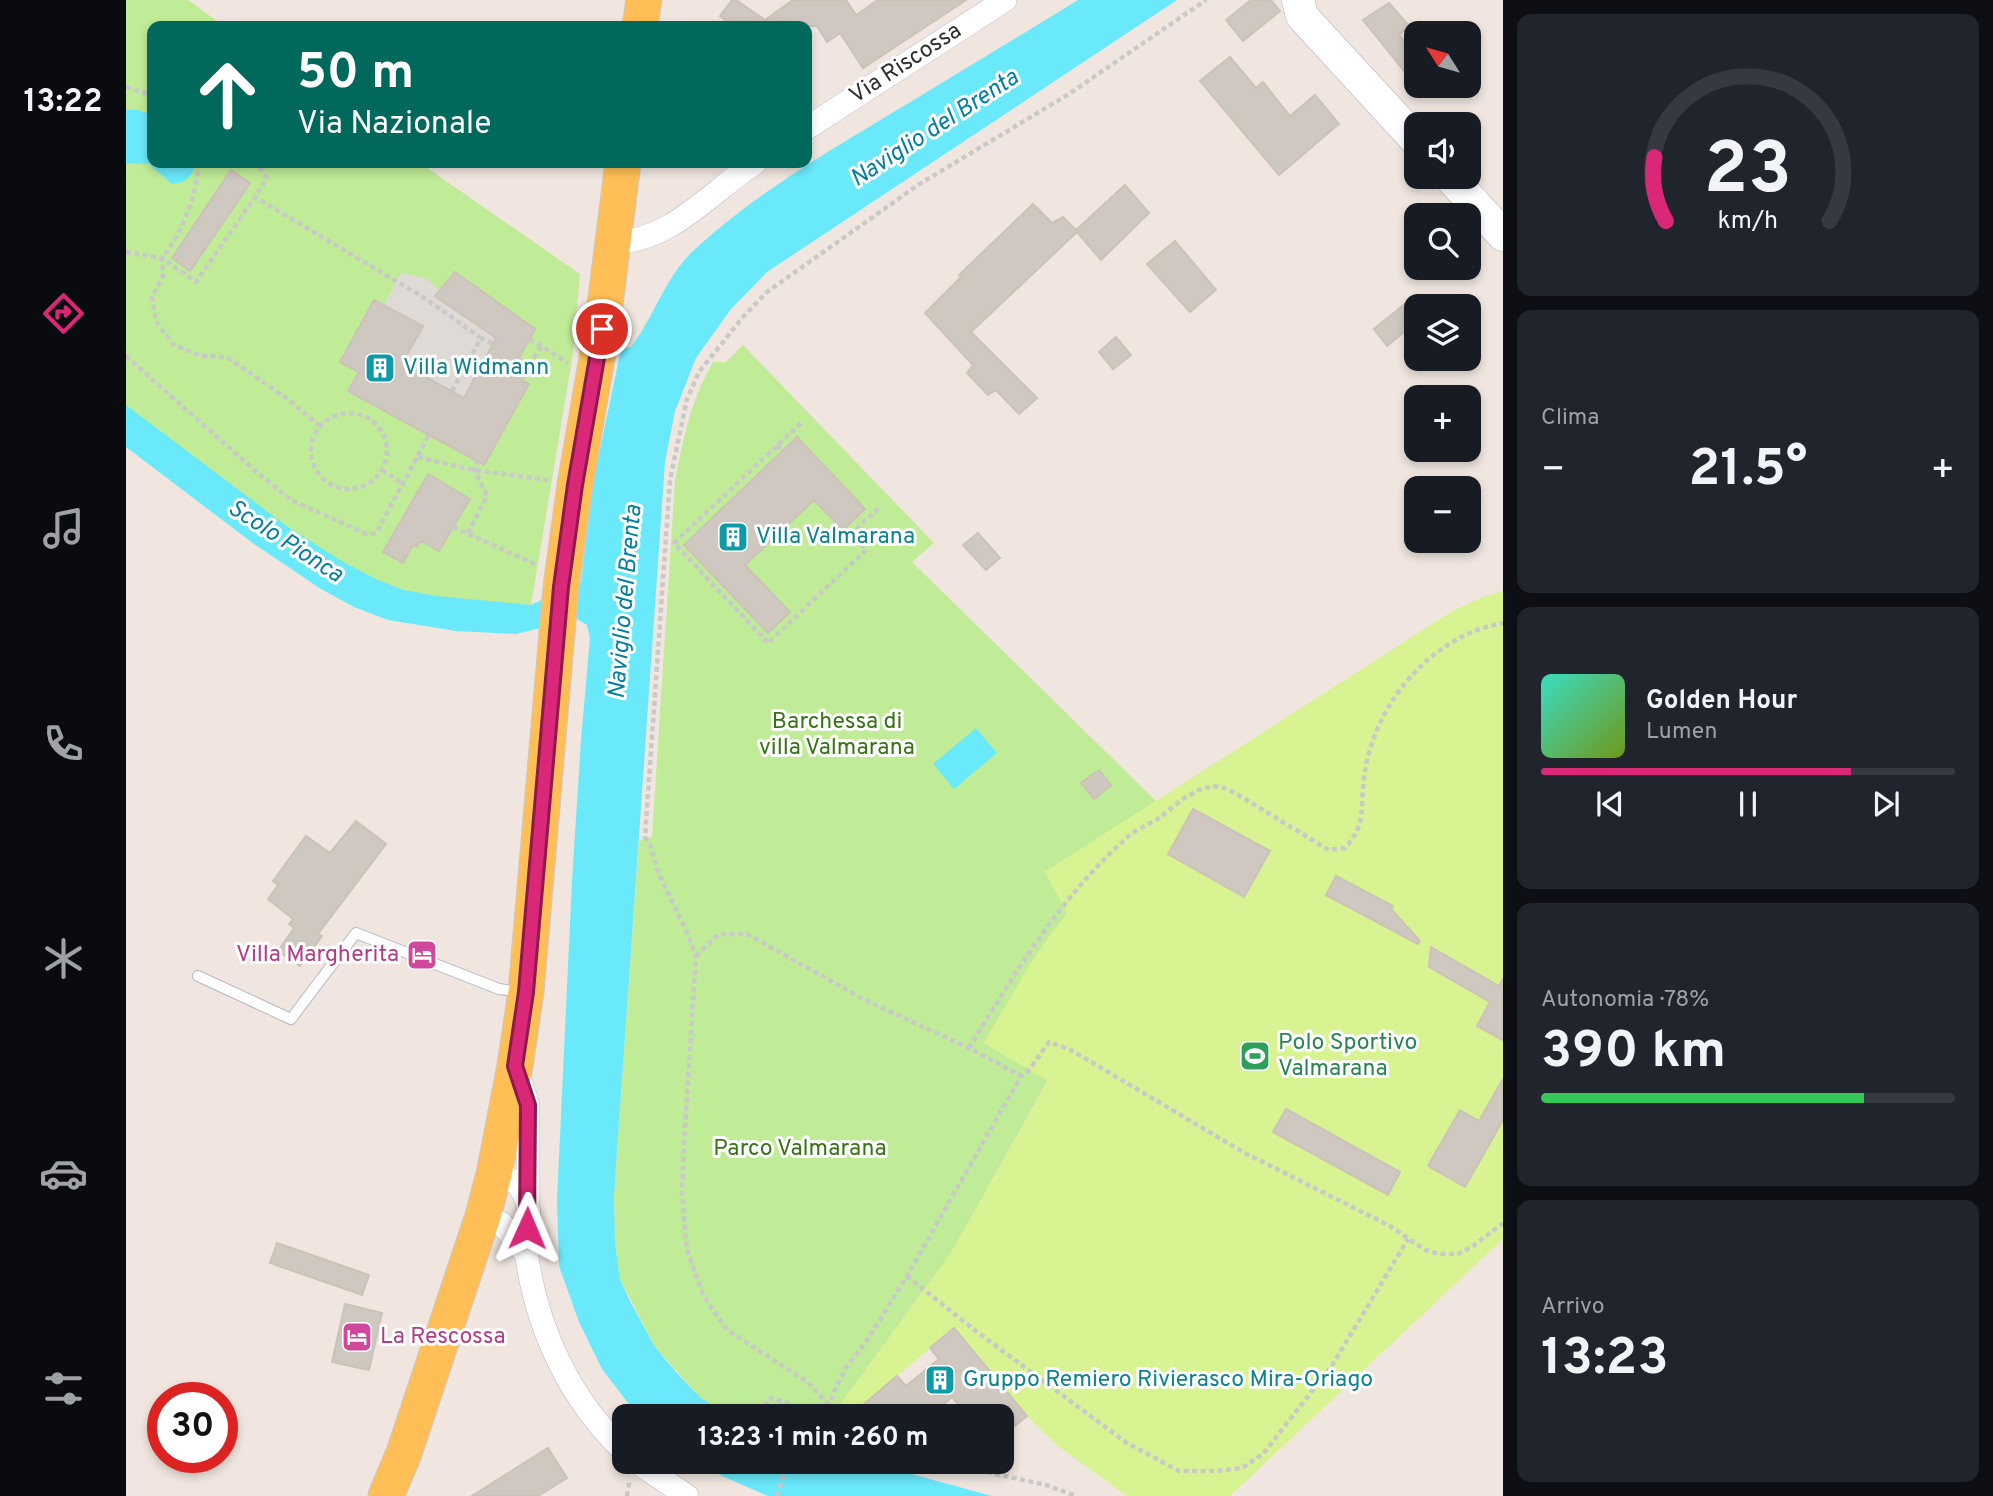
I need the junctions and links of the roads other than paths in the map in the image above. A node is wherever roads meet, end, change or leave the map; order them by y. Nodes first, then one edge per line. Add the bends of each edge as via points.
1 (643, 0) edge
2 (1005, 0) edge
3 (1298, 0) edge
4 (641, 21) edge
5 (812, 125) edge
6 (1404, 127) edge
7 (622, 168) edge
8 (748, 168) edge
9 (1461, 189) edge
10 (1503, 235) edge
11 (614, 242) junction
12 (198, 976) dead end
13 (526, 992) junction
14 (515, 1066) junction
15 (494, 1174) junction
16 (528, 1202) junction
17 (483, 1216) junction
18 (526, 1254) junction
19 (612, 1438) edge
20 (639, 1474) edge
21 (386, 1496) edge
22 (687, 1496) edge

1 - 4 main road
2 - 5 street, Via Riscossa
3 - 6 street via 1303,16
7 - 11 main road
8 - 11 street via 675,224 649,236
9 - 10 street
11 - 13 main road via 602,329 550,576 556,636
12 - 13 lane via 290,1019 356,933 499,989
13 - 14 main road
14 - 15 main road
14 - 16 street via 528,1105
15 - 16 street via 511,1179
15 - 17 main road
16 - 18 street
17 - 18 street via 501,1223
17 - 21 main road
18 - 19 street via 534,1295 567,1381
20 - 22 street

